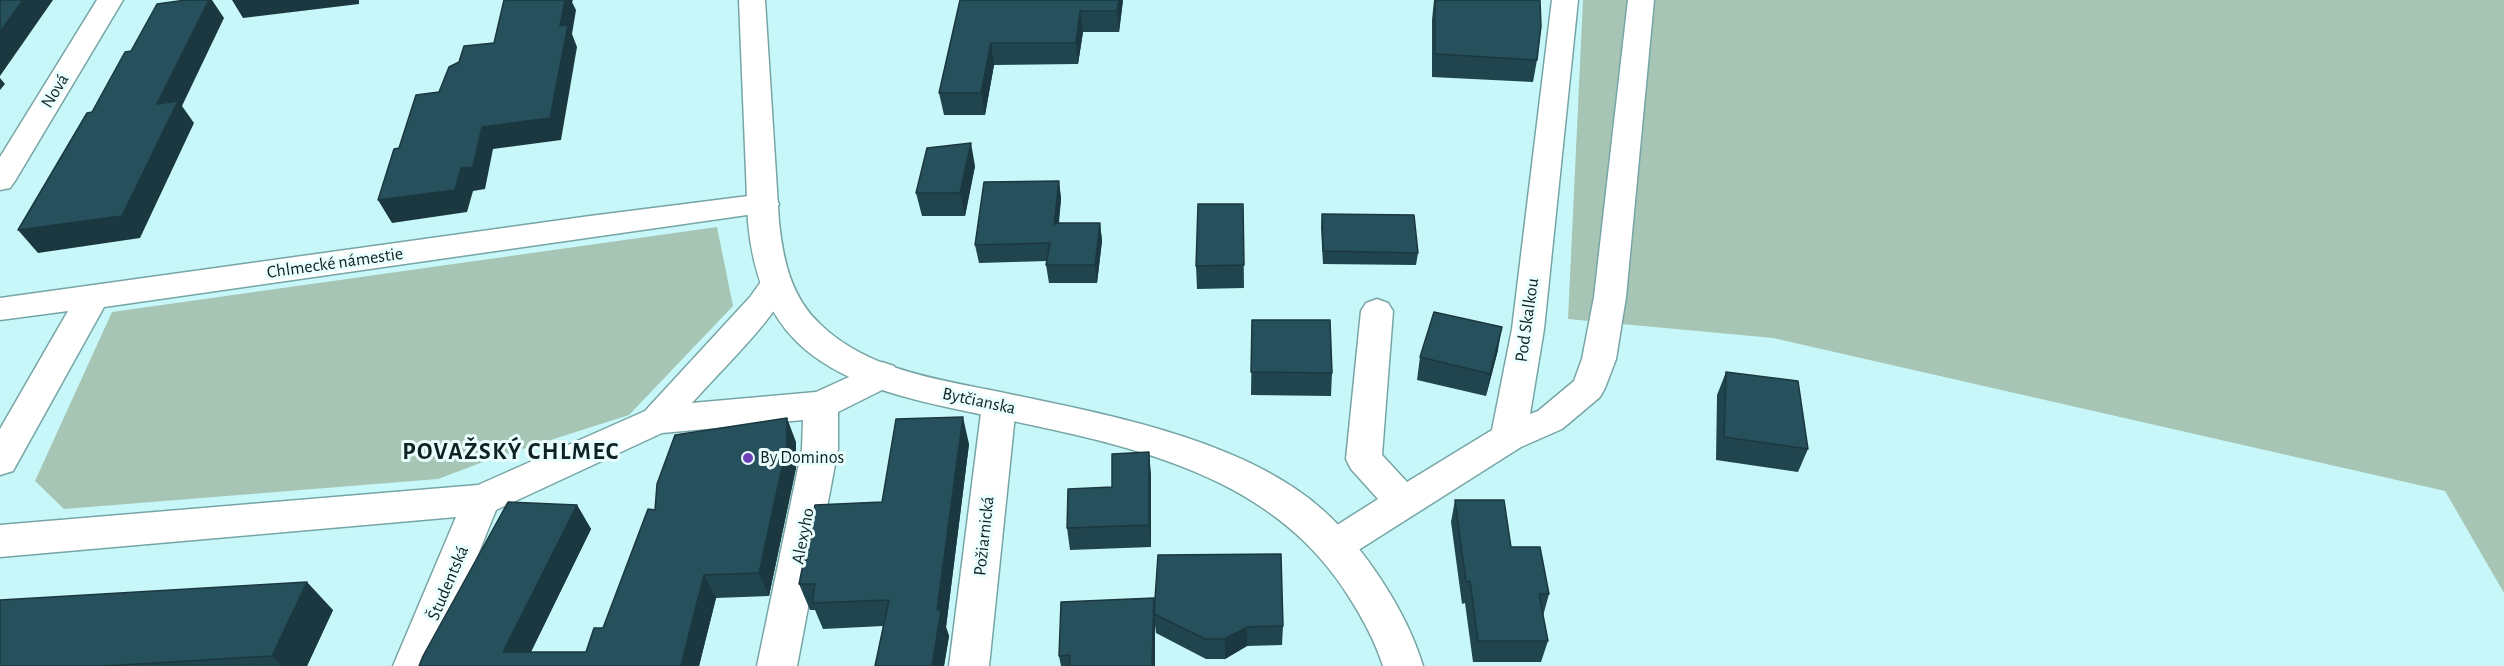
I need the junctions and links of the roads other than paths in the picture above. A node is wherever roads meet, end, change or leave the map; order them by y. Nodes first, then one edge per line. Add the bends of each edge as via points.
1 (110, 0) edge
2 (752, 0) edge
3 (1565, 0) edge
4 (1641, 0) edge
5 (0, 181) edge
6 (764, 204) junction
7 (776, 284) junction
8 (93, 297) junction
9 (0, 309) edge
10 (1377, 311) dead end
11 (882, 375) junction
12 (821, 405) junction
13 (999, 405) junction
14 (657, 420) junction
15 (1508, 437) junction
16 (0, 461) edge
17 (482, 500) junction
18 (1403, 502) junction
19 (0, 541) edge
20 (1336, 545) junction
21 (413, 666) edge
22 (777, 666) edge
23 (969, 666) edge
24 (1403, 666) edge

1 - 5 street, Nová
2 - 6 street, Bytčianska
3 - 15 street, Pod Skalkou via 1528,329
4 - 15 street via 1610,297 1599,359 1588,388 1550,420
6 - 7 street, Bytčianska
6 - 8 street, Chlmecké námestie
7 - 11 street, Bytčianska via 813,338
7 - 14 street
8 - 9 street, Chlmecké námestie
8 - 16 street
10 - 18 street via 1365,459
11 - 12 street
11 - 13 street, Bytčianska
12 - 14 street
12 - 22 street, Alexyho via 820,449
13 - 20 street, Bytčianska via 1161,443 1210,461 1268,490 1306,516
13 - 23 street, Požiarnická
14 - 17 street
15 - 18 street
17 - 19 street
17 - 21 street, Študentská
18 - 20 street
20 - 24 street, Bytčianska via 1367,585 1399,649

